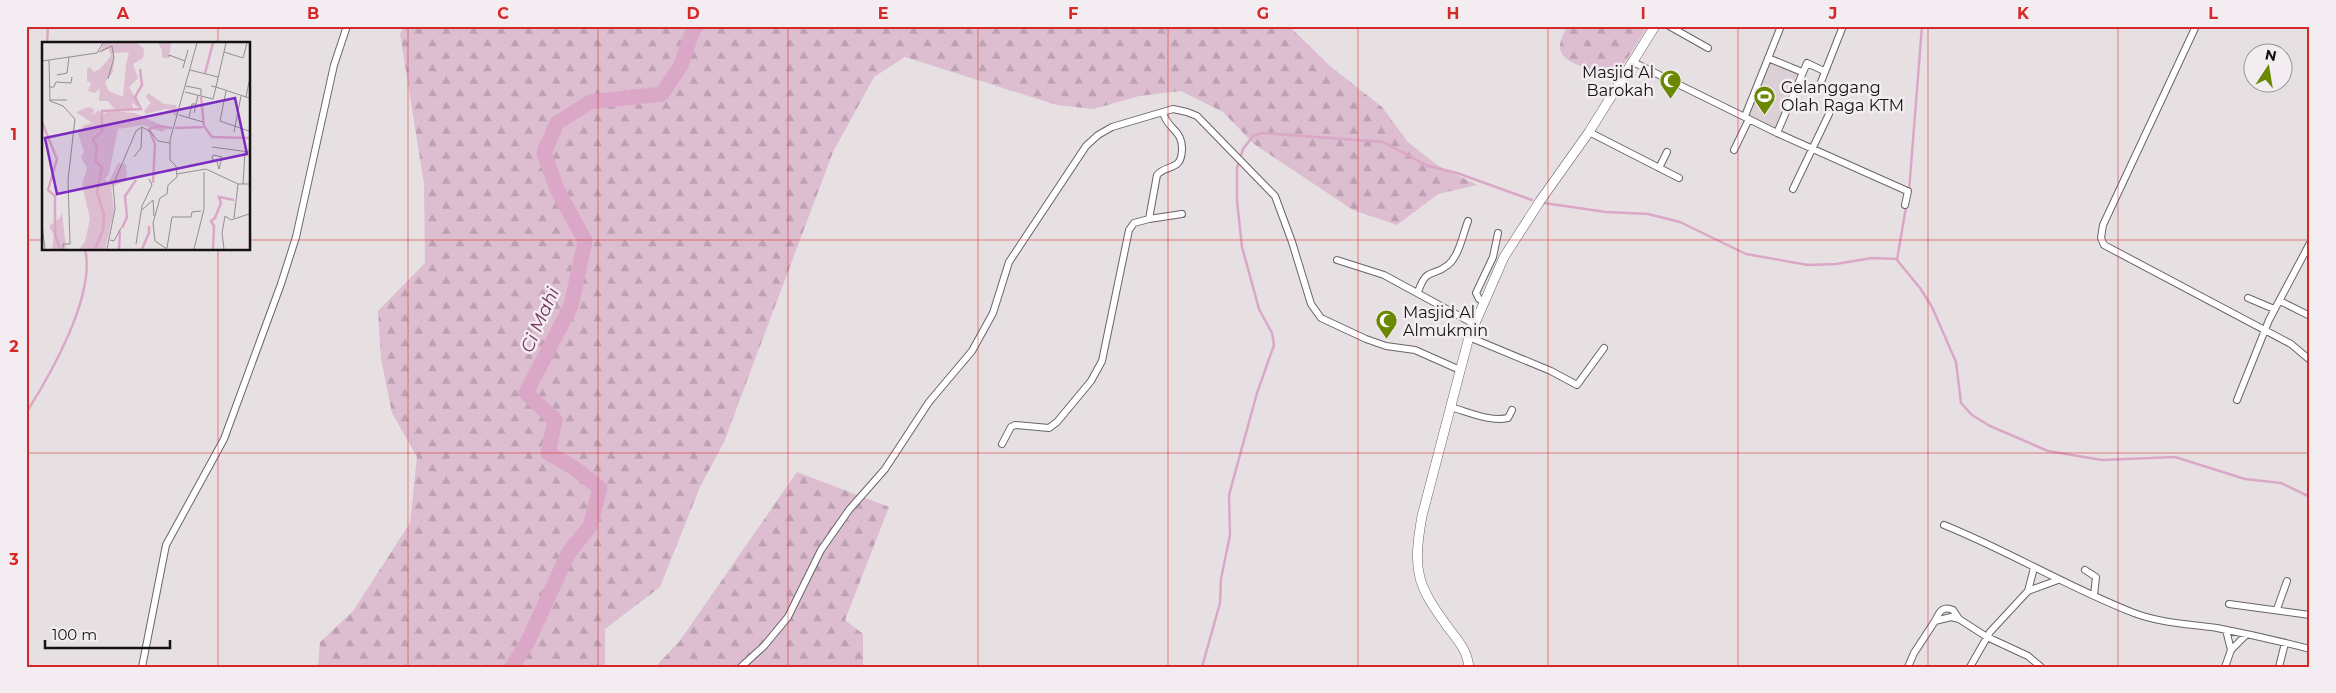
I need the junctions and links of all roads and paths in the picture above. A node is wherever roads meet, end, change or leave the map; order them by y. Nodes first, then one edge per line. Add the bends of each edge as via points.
1 (347, 26) edge
2 (1655, 26) edge
3 (1669, 26) edge
4 (1781, 26) edge
5 (1844, 26) edge
6 (2196, 26) edge
7 (1708, 48) dead end
8 (1768, 58) junction
9 (1634, 62) junction
10 (1824, 70) junction
11 (1802, 72) junction
12 (1821, 82) dead end
13 (1163, 112) junction
14 (1829, 114) dead end
15 (1747, 117) junction
16 (1589, 132) junction
17 (1777, 132) junction
18 (1814, 148) junction
19 (1734, 150) dead end
20 (1667, 152) dead end
21 (1659, 168) junction
22 (1679, 178) dead end
23 (1793, 189) dead end
24 (1905, 205) dead end
25 (1182, 214) dead end
26 (1149, 219) junction
27 (1468, 221) dead end
28 (1498, 233) dead end
29 (2310, 243) edge
30 (1337, 260) dead end
31 (1418, 292) junction
32 (2248, 298) dead end
33 (1484, 301) junction
34 (2280, 301) junction
35 (2274, 309) junction
36 (2310, 316) edge
37 (1474, 324) junction
38 (2264, 330) junction
39 (1469, 337) junction
40 (1604, 348) dead end
41 (2310, 360) edge
42 (1460, 370) junction
43 (2237, 400) dead end
44 (1450, 407) junction
45 (1512, 410) dead end
46 (1002, 444) dead end
47 (1944, 525) dead end
48 (2034, 568) junction
49 (2085, 570) dead end
50 (2058, 580) junction
51 (2287, 581) dead end
52 (2028, 591) junction
53 (2094, 595) junction
54 (2229, 604) dead end
55 (2277, 609) junction
56 (2310, 615) edge
57 (2226, 630) junction
58 (2246, 634) junction
59 (1987, 637) junction
60 (2285, 643) junction
61 (2310, 649) edge
62 (2231, 650) junction
63 (142, 667) edge
64 (741, 667) edge
65 (1469, 667) edge
66 (1908, 667) edge
67 (1970, 667) edge
68 (2041, 667) edge
69 (2225, 667) edge
70 (2279, 667) edge

1 - 63 street via 334,65 296,236 281,284 224,440 166,545
2 - 9 main road
3 - 7 street
4 - 8 street
5 - 10 street
6 - 38 street via 2104,225 2101,238 2104,245
8 - 11 street
8 - 15 street
9 - 15 street
9 - 16 main road
10 - 11 street via 1806,63
10 - 12 street via 1826,74
11 - 17 street
13 - 26 street via 1165,122 1180,138 1182,157 1177,164 1161,169 1157,175
13 - 42 street via 1180,110 1197,116 1269,188 1281,209 1311,304 1321,318 1366,339 1415,350
13 - 64 street via 1112,127 1086,146 1009,262 993,313 976,344 933,396 885,469 849,510 821,550 788,617
14 - 18 street
15 - 17 street
15 - 19 street
16 - 21 street
16 - 33 main road via 1504,257
17 - 18 street
18 - 23 street
18 - 24 street via 1906,190
20 - 21 street
21 - 22 street
25 - 26 street
26 - 46 street via 1134,223 1129,230 1106,350 1091,381 1049,428 1015,425 1010,427
27 - 31 street via 1449,264 1427,274
28 - 33 street via 1493,258 1476,293
29 - 34 street
30 - 31 street via 1384,275
31 - 37 street
32 - 35 street
33 - 37 main road
34 - 35 street
34 - 36 street
35 - 38 street
37 - 39 main road
38 - 41 street via 2291,344
38 - 43 street
39 - 40 street via 1577,385
39 - 42 main road
42 - 44 main road
44 - 45 street via 1500,420 1508,418
44 - 65 main road via 1422,516 1417,566 1428,599 1467,653
47 - 48 street
48 - 50 street
48 - 52 street
49 - 53 street via 2096,577
50 - 52 street
50 - 53 street
51 - 55 street
52 - 59 street
53 - 57 street via 2147,617
54 - 55 street
55 - 56 street
57 - 58 street
57 - 62 street
58 - 60 street
58 - 62 street
59 - 66 street via 1959,619 1952,610 1944,608
59 - 67 street
59 - 68 street via 2028,656
60 - 61 street
60 - 70 street
62 - 69 street

